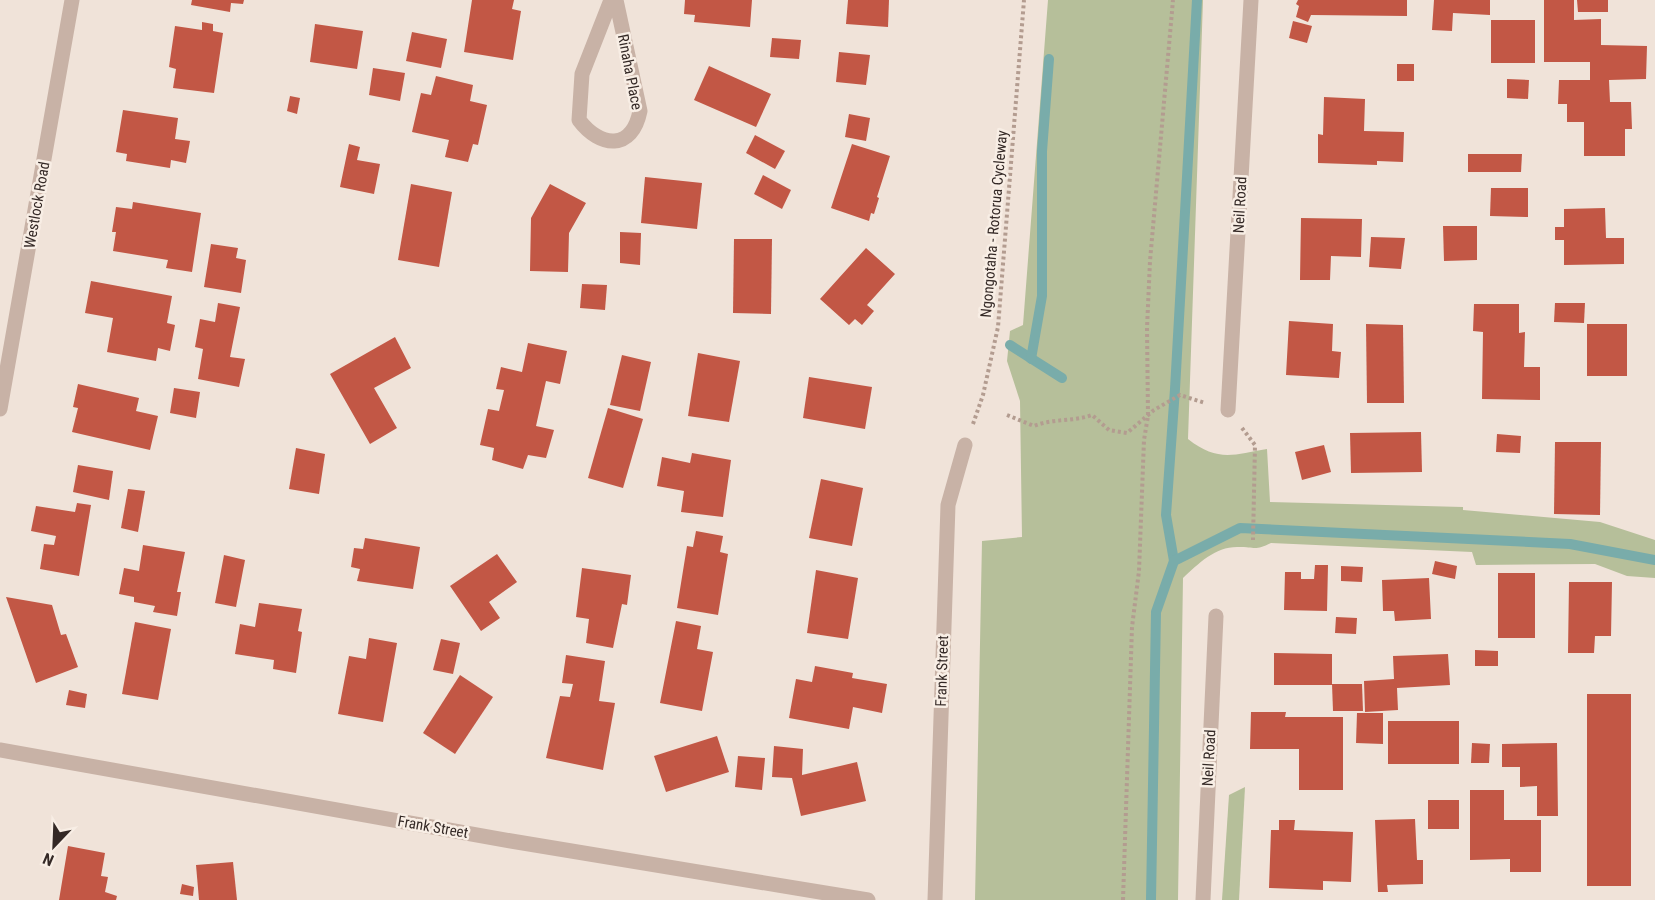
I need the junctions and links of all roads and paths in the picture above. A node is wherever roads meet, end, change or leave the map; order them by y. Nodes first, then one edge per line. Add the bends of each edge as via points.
1 (72, 0) edge
2 (611, 0) edge
3 (616, 0) edge
4 (1024, 0) edge
5 (1173, 0) edge
6 (1251, 0) edge
7 (0, 409) edge
8 (1228, 410) junction
9 (1007, 416) dead end
10 (1148, 416) junction
11 (965, 445) joint
12 (1253, 540) dead end
13 (1216, 616) dead end
14 (0, 750) edge
15 (868, 900) edge
16 (935, 900) edge
17 (1123, 900) edge
18 (1203, 900) edge

1 - 7 street, Westlock Road
2 - 3 street, Rinaha Place via 582,74 579,120 600,140 614,142 628,136 637,126 640,111
4 - 11 path, Ngongotaha - Rotorua Cycleway via 998,327 983,395
5 - 10 path via 1150,261
6 - 8 street, Neil Road
8 - 10 path via 1180,395
8 - 12 path via 1255,445
9 - 10 path via 1034,426 1092,415 1109,430 1127,433
10 - 17 path via 1132,627
11 - 16 street, Frank Street via 948,505
13 - 18 street, Neil Road
14 - 15 street, Frank Street

